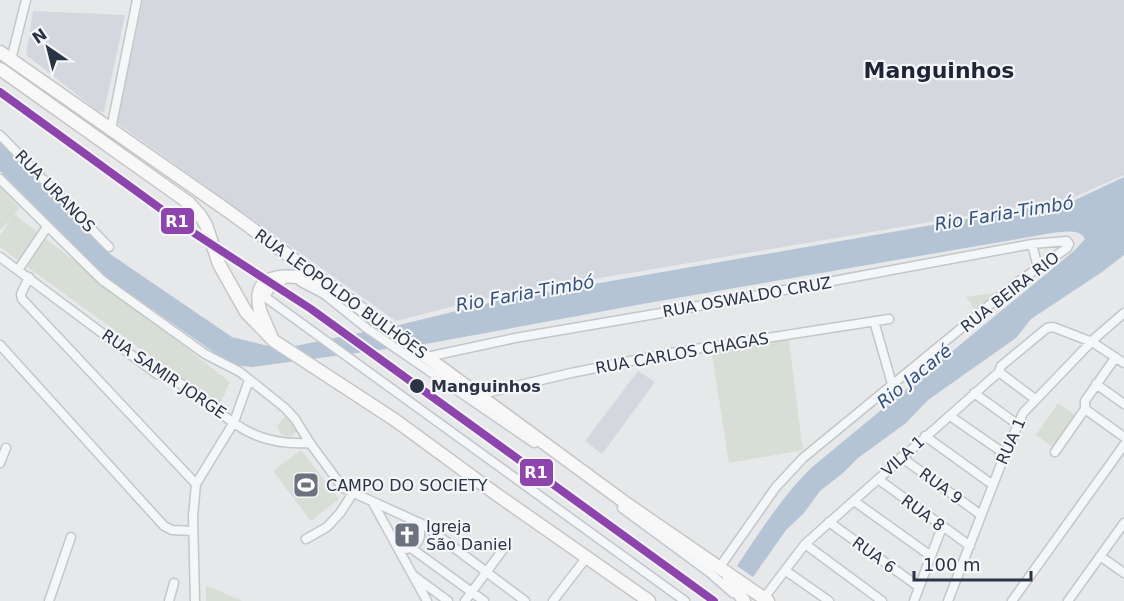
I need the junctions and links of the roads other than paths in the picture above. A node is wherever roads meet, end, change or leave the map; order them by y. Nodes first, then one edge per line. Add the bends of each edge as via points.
1 (26, 0) edge
2 (137, 0) edge
3 (0, 52) edge
4 (11, 60) junction
5 (0, 69) edge
6 (111, 129) junction
7 (0, 135) edge
8 (0, 179) edge
9 (47, 227) junction
10 (1067, 241) joint
11 (1032, 244) junction
12 (109, 247) dead end
13 (0, 256) edge
14 (1038, 268) junction
15 (18, 270) junction
16 (29, 277) junction
17 (323, 282) junction
18 (1124, 313) edge
19 (889, 319) dead end
20 (874, 321) junction
21 (1092, 342) junction
22 (277, 344) junction
23 (0, 345) edge
24 (409, 351) junction
25 (427, 357) junction
26 (1121, 361) edge
27 (999, 372) junction
28 (249, 380) junction
29 (892, 384) junction
30 (1096, 384) junction
31 (974, 393) junction
32 (478, 396) junction
33 (1035, 399) junction
34 (1124, 404) edge
35 (1085, 409) junction
36 (950, 416) junction
37 (234, 422) junction
38 (1017, 424) junction
39 (925, 436) junction
40 (1124, 437) edge
41 (310, 443) junction
42 (1124, 445) edge
43 (6, 448) dead end
44 (1055, 452) dead end
45 (1005, 454) junction
46 (901, 457) junction
47 (0, 463) edge
48 (878, 479) junction
49 (196, 484) junction
50 (993, 484) junction
51 (353, 493) junction
52 (854, 501) junction
53 (373, 502) junction
54 (981, 514) junction
55 (413, 520) junction
56 (829, 522) junction
57 (1124, 524) edge
58 (942, 527) junction
59 (193, 531) junction
60 (71, 537) dead end
61 (306, 539) dead end
62 (393, 542) junction
63 (507, 544) dead end
64 (805, 544) junction
65 (970, 546) junction
66 (411, 548) junction
67 (931, 556) junction
68 (1100, 556) junction
69 (583, 562) dead end
70 (722, 571) junction
71 (786, 571) junction
72 (486, 573) junction
73 (1124, 573) edge
74 (411, 574) junction
75 (174, 583) dead end
76 (919, 587) junction
77 (472, 592) junction
78 (766, 600) edge
79 (49, 601) edge
80 (169, 601) edge
81 (195, 601) edge
82 (427, 601) edge
83 (448, 601) edge
84 (465, 601) edge
85 (484, 601) edge
86 (525, 601) edge
87 (553, 601) edge
88 (649, 601) edge
89 (685, 601) edge
90 (738, 601) edge
91 (744, 601) edge
92 (829, 601) edge
93 (882, 601) edge
94 (914, 601) edge
95 (948, 601) edge
96 (1012, 601) edge
97 (1068, 601) edge

1 - 4 street
2 - 6 street
3 - 4 main road, RUA LEOPOLDO BULHÕES
4 - 6 main road, RUA LEOPOLDO BULHÕES
5 - 22 main road via 189,203 206,225 222,271 246,312
6 - 17 main road, RUA LEOPOLDO BULHÕES
7 - 12 street, RUA URANOS
8 - 9 street
9 - 15 street
9 - 28 street via 102,280 205,354
10 - 11 street, RUA OSWALDO CRUZ
10 - 14 street, RUA BEIRA RIO via 1067,248
11 - 14 street
11 - 25 street, RUA OSWALDO CRUZ
13 - 15 street, RUA SAMIR JORGE
14 - 29 street, RUA BEIRA RIO
15 - 16 street, RUA SAMIR JORGE
16 - 37 street, RUA SAMIR JORGE via 158,374 180,382
16 - 49 street via 22,299
17 - 22 main road via 284,276 263,285 260,310
17 - 24 main road, RUA LEOPOLDO BULHÕES via 382,325
18 - 21 street, RUA 1
19 - 20 street, RUA CARLOS CHAGAS
20 - 29 street
20 - 32 street, RUA CARLOS CHAGAS via 670,353
21 - 26 street
21 - 27 street, VILA 1 via 1047,328 1001,366
21 - 33 street, RUA 1
22 - 88 main road via 395,420
23 - 59 street via 164,526
24 - 25 main road, RUA LEOPOLDO BULHÕES
24 - 89 street via 365,327 310,285 286,280 276,283 265,297
24 - 90 street via 709,572 732,590
25 - 32 main road, RUA LEOPOLDO BULHÕES
26 - 30 street via 1113,361
27 - 31 street, VILA 1
27 - 33 street
28 - 37 street
28 - 41 street via 285,408
29 - 70 street, RUA BEIRA RIO via 791,470
30 - 34 street
30 - 35 street via 1085,401
31 - 36 street, VILA 1
31 - 38 street
32 - 70 main road, RUA LEOPOLDO BULHÕES
33 - 38 street, RUA 1
35 - 40 street
35 - 44 street
36 - 39 street, VILA 1
36 - 45 street
37 - 41 street, RUA SAMIR JORGE via 258,436 279,442
37 - 49 street
38 - 45 street, RUA 1
39 - 46 street, VILA 1
39 - 50 street
41 - 51 street via 340,484
42 - 96 street
43 - 47 street
45 - 50 street, RUA 1
46 - 48 street, VILA 1
46 - 54 street, RUA 9
48 - 52 street, VILA 1
48 - 58 street, RUA 8
49 - 59 street
50 - 54 street, RUA 1
51 - 53 street
51 - 61 street via 327,527
52 - 56 street, VILA 1
52 - 67 street
53 - 55 street
53 - 62 street
54 - 65 street, RUA 1
55 - 66 street via 421,537
55 - 72 street
56 - 64 street, VILA 1
56 - 76 street, RUA 6
57 - 68 street
58 - 65 street, RUA 8
58 - 67 street
59 - 81 street
60 - 79 street
62 - 66 street via 403,549
62 - 74 street
63 - 72 street
64 - 71 street, VILA 1
64 - 93 street
65 - 95 street, RUA 1
66 - 77 street
67 - 76 street
68 - 73 street
68 - 97 street
69 - 87 street
70 - 78 main road, RUA LEOPOLDO BULHÕES
70 - 91 main road
71 - 78 street, VILA 1
71 - 92 street
72 - 77 street
72 - 86 street
74 - 82 street
74 - 83 street
75 - 80 street
76 - 94 street
77 - 84 street
77 - 85 street

